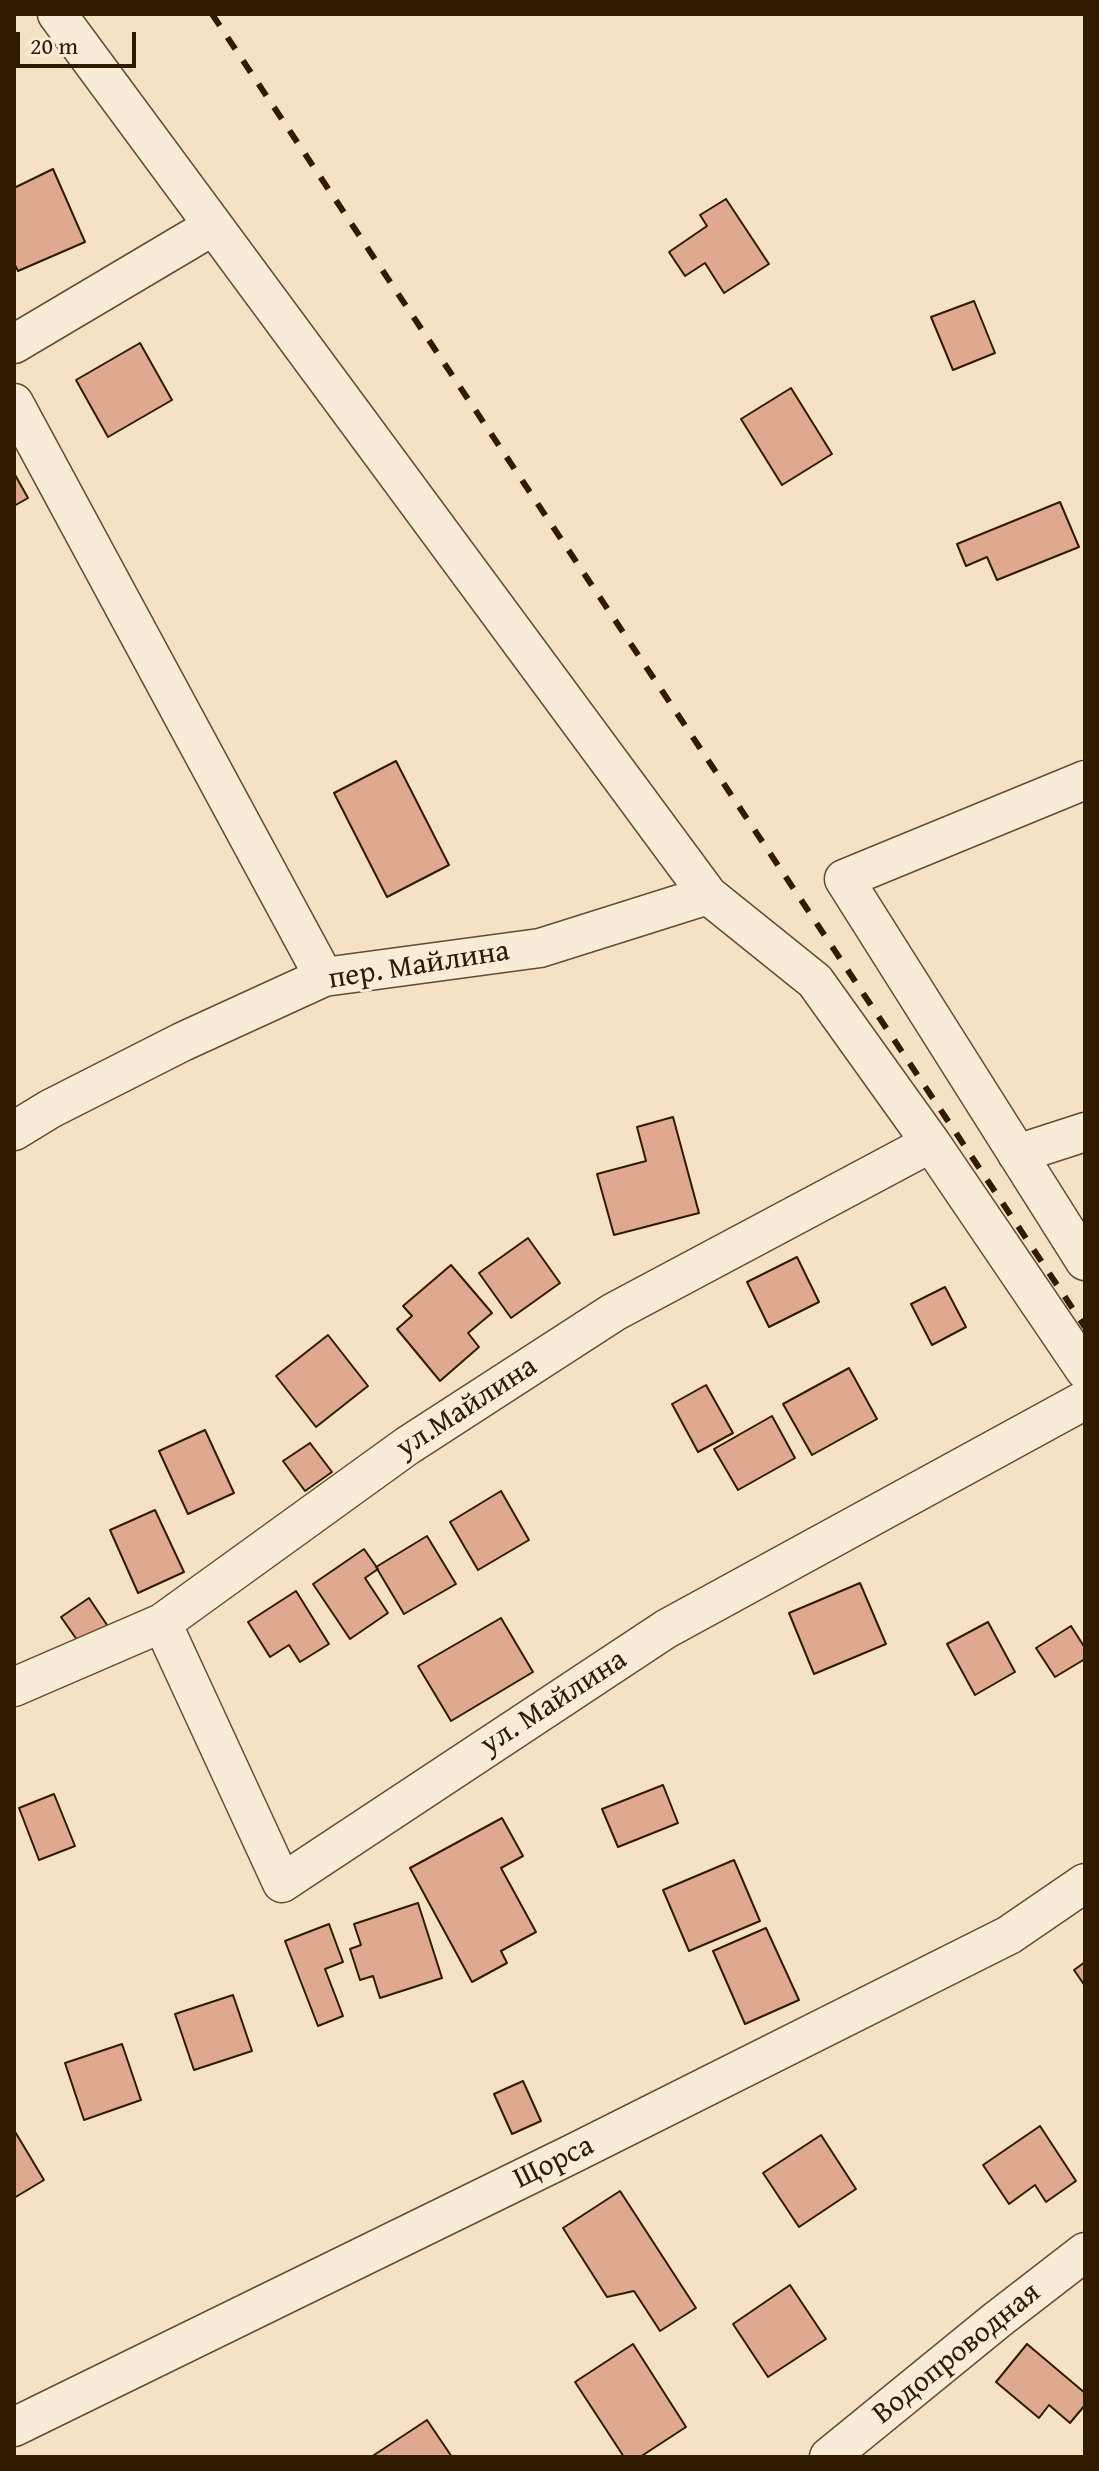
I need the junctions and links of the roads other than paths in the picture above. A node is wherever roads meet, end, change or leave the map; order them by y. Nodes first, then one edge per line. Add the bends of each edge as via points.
1 (57, 14) edge
2 (213, 226) junction
3 (14, 344) edge
4 (14, 403) edge
5 (1085, 780) edge
6 (708, 895) junction
7 (324, 977) junction
8 (14, 1131) edge
9 (1085, 1132) edge
10 (931, 1143) junction
11 (1017, 1154) junction
12 (1085, 1261) edge
13 (1085, 1370) edge
14 (1085, 1400) edge
15 (162, 1623) junction
16 (14, 1687) edge
17 (1085, 1883) edge
18 (1085, 2252) edge
19 (14, 2427) edge
20 (829, 2457) edge

1 - 2 street
2 - 3 street
2 - 6 street
4 - 7 street
5 - 11 street via 844,879
6 - 7 street, пер. Майлина via 540,948
6 - 10 street via 815,981
7 - 8 street, пер. Майлина via 182,1042
9 - 11 street
10 - 13 street
10 - 15 street, ул.Майлина via 614,1312 407,1446
11 - 12 street
14 - 15 street, ул. Майлина via 666,1629 282,1883
15 - 16 street, ул.Майлина
17 - 19 street, Щорса via 1009,1935
18 - 20 street, Водопроводная

